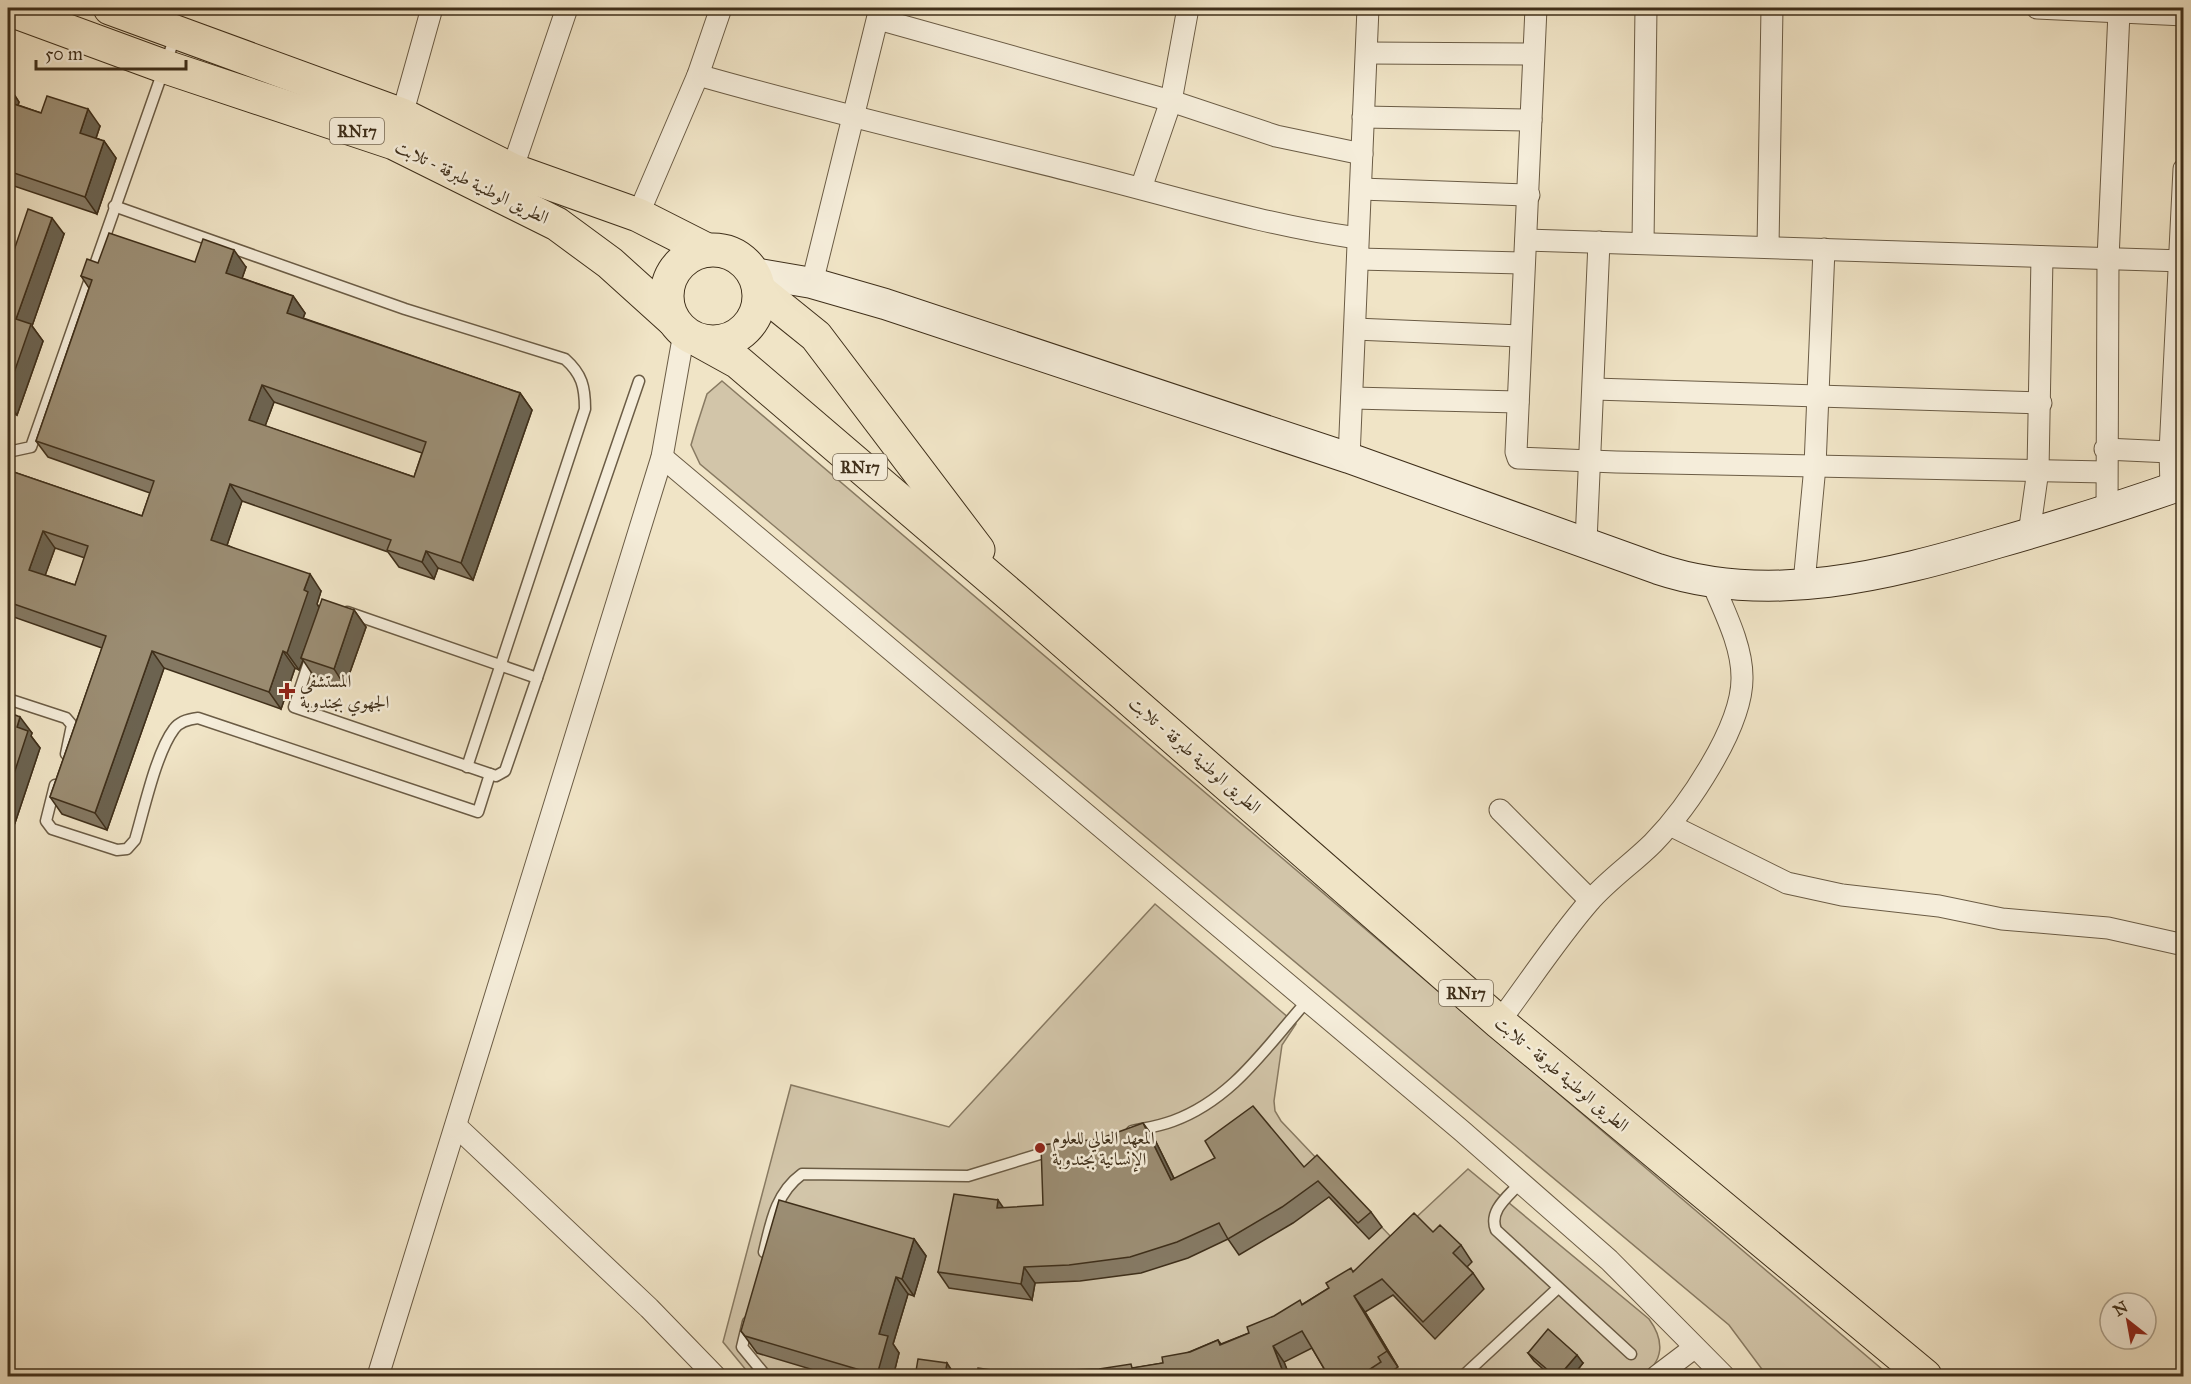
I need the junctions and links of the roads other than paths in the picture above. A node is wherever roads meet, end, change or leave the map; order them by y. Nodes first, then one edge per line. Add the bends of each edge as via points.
1 (110, 8) edge
2 (432, 8) edge
3 (567, 8) edge
4 (722, 8) edge
5 (1188, 8) edge
6 (1368, 8) edge
7 (1536, 8) edge
8 (1646, 8) edge
9 (1772, 8) edge
10 (2046, 8) edge
11 (8, 9) edge
12 (2119, 12) junction
13 (2175, 12) edge
14 (879, 13) edge
15 (178, 30) junction
16 (1366, 52) junction
17 (1533, 54) junction
18 (163, 66) junction
19 (698, 75) junction
20 (1172, 101) junction
21 (402, 115) junction
22 (854, 116) junction
23 (1364, 117) junction
24 (1531, 120) junction
25 (1362, 154) junction
26 (2184, 169) edge
27 (512, 170) junction
28 (1141, 188) junction
29 (1361, 189) junction
30 (1529, 195) junction
31 (114, 206) junction
32 (638, 215) junction
33 (1526, 240) junction
34 (1599, 242) junction
35 (1643, 243) junction
36 (1768, 247) junction
37 (1358, 248) junction
38 (1824, 249) junction
39 (707, 250) junction
40 (2043, 257) junction
41 (2108, 259) junction
42 (2182, 261) edge
43 (1522, 263) junction
44 (756, 281) junction
45 (812, 283) junction
46 (1355, 329) junction
47 (686, 331) junction
48 (1520, 336) junction
49 (639, 381) dead end
50 (1594, 390) junction
51 (1819, 397) junction
52 (1352, 398) junction
53 (1518, 402) junction
54 (2041, 403) junction
55 (2105, 449) junction
56 (8, 452) edge
57 (2170, 452) junction
58 (662, 457) junction
59 (1349, 458) junction
60 (1591, 462) junction
61 (1815, 466) junction
62 (2038, 470) junction
63 (2105, 472) junction
64 (2177, 486) edge
65 (2107, 511) junction
66 (2029, 534) junction
67 (1586, 542) junction
68 (1712, 582) junction
69 (1804, 583) junction
70 (1015, 599) junction
71 (340, 610) edge
72 (316, 642) edge
73 (501, 665) junction
74 (537, 678) junction
75 (8, 699) edge
76 (467, 767) junction
77 (490, 774) junction
78 (1500, 810) dead end
79 (1670, 825) junction
80 (1590, 900) junction
81 (2184, 945) edge
82 (1307, 1001) junction
83 (1499, 1022) junction
84 (456, 1126) junction
85 (1117, 1134) edge
86 (1062, 1147) edge
87 (1521, 1182) junction
88 (763, 1259) edge
89 (1558, 1288) junction
90 (750, 1314) edge
91 (1694, 1348) junction
92 (1631, 1354) dead end
93 (378, 1377) edge
94 (715, 1377) edge
95 (766, 1377) edge
96 (1463, 1377) edge
97 (1657, 1377) edge
98 (1724, 1377) edge
99 (1925, 1377) edge

1 - 15 main road, الطريق الوطنية طبرقة - تلابت / RN17
2 - 21 street
3 - 27 street
4 - 19 street
5 - 20 street
6 - 16 street
7 - 17 street
8 - 35 street
9 - 36 street
10 - 12 street
11 - 18 main road, الطريق الوطنية طبرقة - تلابت / RN17
12 - 13 street
12 - 41 street
14 - 20 street
14 - 22 street
15 - 18 lane
15 - 21 main road, الطريق الوطنية طبرقة - تلابت / RN17
16 - 17 street
16 - 23 street
17 - 24 street
18 - 31 lane
18 - 47 main road, الطريق الوطنية طبرقة - تلابت / RN17 via 393,143 557,224 610,263
19 - 22 street
19 - 32 street
20 - 25 street via 1276,136
20 - 28 street
21 - 27 main road, الطريق الوطنية طبرقة - تلابت / RN17
22 - 28 street
22 - 45 street
23 - 24 street
23 - 25 street
24 - 30 street
25 - 29 street
26 - 42 street
27 - 32 main road, الطريق الوطنية طبرقة - تلابت / RN17
28 - 37 street
29 - 30 street
29 - 37 street
30 - 33 street
31 - 56 lane via 31,447
31 - 73 lane via 405,309 565,358 578,370 585,389 585,409
32 - 39 main road, الطريق الوطنية طبرقة - تلابت / RN17
33 - 34 street
33 - 43 street
34 - 35 street
34 - 50 street
35 - 36 street
36 - 38 street
37 - 43 street
37 - 46 street
38 - 40 street
38 - 51 street
39 - 44 main road, RN17 via 733,254
39 - 47 main road via 680,263 666,290 667,305
40 - 41 street
40 - 54 street
41 - 42 street
41 - 55 street
42 - 57 street
43 - 48 street
44 - 45 street
44 - 47 main road via 759,305 743,331 716,343
44 - 70 main road, الطريق الوطنية طبرقة - تلابت / RN17 via 816,336
45 - 59 street
46 - 48 street
46 - 52 street
47 - 58 street
47 - 70 main road, الطريق الوطنية طبرقة - تلابت / RN17 via 738,362
48 - 53 street
49 - 74 lane
50 - 51 street
50 - 60 street
51 - 54 street
51 - 61 street
52 - 53 street
52 - 59 street
53 - 60 street via 1518,458
54 - 62 street
55 - 57 street
55 - 63 street
57 - 64 street
58 - 82 street
58 - 84 street
59 - 67 street
60 - 61 street
60 - 67 street
61 - 62 street
61 - 69 street
62 - 63 street
62 - 66 street
63 - 65 street
64 - 65 street
65 - 66 street
66 - 69 street via 1881,575
67 - 68 street via 1684,578
68 - 69 street
68 - 79 street via 1736,646 1742,676 1739,703 1693,794
70 - 83 main road, الطريق الوطنية طبرقة - تلابت / RN17
71 - 73 lane
72 - 76 lane via 294,707
73 - 74 lane
73 - 76 lane
74 - 77 lane via 505,771 496,776
75 - 77 lane via 66,718 72,724 46,821 52,829 117,850 127,849 135,840 166,743 175,727 187,720 198,718 478,812
76 - 77 lane
78 - 80 street
79 - 80 street
79 - 81 street via 1787,883 2002,919 2108,928
80 - 83 street
82 - 85 lane via 1251,1069 1211,1102 1172,1121
82 - 87 street
83 - 99 main road, الطريق الوطنية طبرقة - تلابت / RN17
84 - 93 street
84 - 94 street via 649,1308
86 - 88 lane via 968,1176 802,1174 781,1195
87 - 89 lane via 1498,1207 1493,1222 1496,1230
87 - 91 street via 1609,1260
89 - 92 lane
89 - 96 lane
90 - 95 lane via 742,1347
91 - 97 street
91 - 98 street

